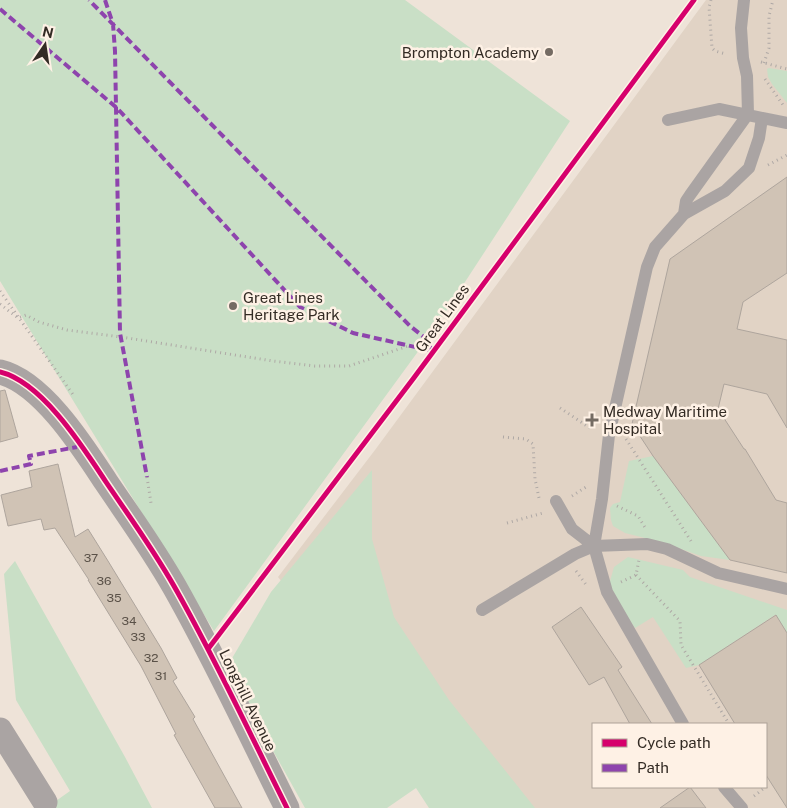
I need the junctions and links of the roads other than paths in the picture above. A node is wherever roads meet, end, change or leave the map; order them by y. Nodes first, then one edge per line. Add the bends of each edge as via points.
1 (744, 0) edge
2 (748, 114) junction
3 (762, 118) junction
4 (668, 120) dead end
5 (787, 124) edge
6 (684, 214) junction
7 (0, 372) edge
8 (557, 502) road end
9 (594, 546) junction
10 (787, 589) edge
11 (482, 610) dead end
12 (682, 723) edge
13 (0, 730) edge
14 (725, 788) edge
15 (45, 802) dead end
16 (287, 808) edge
17 (742, 808) edge

1 - 2 lane via 741,28
2 - 3 lane
2 - 4 lane via 719,109
2 - 6 lane via 686,200
3 - 5 lane
3 - 6 lane via 749,168 725,191
6 - 9 lane via 655,247 647,267 608,435
7 - 16 street, Longhill Avenue via 26,385 54,412 84,448 138,527 199,632
8 - 9 lane via 572,529
9 - 10 lane via 647,544 667,549 718,573
9 - 11 lane
9 - 12 lane via 607,592
13 - 15 street
14 - 17 lane

